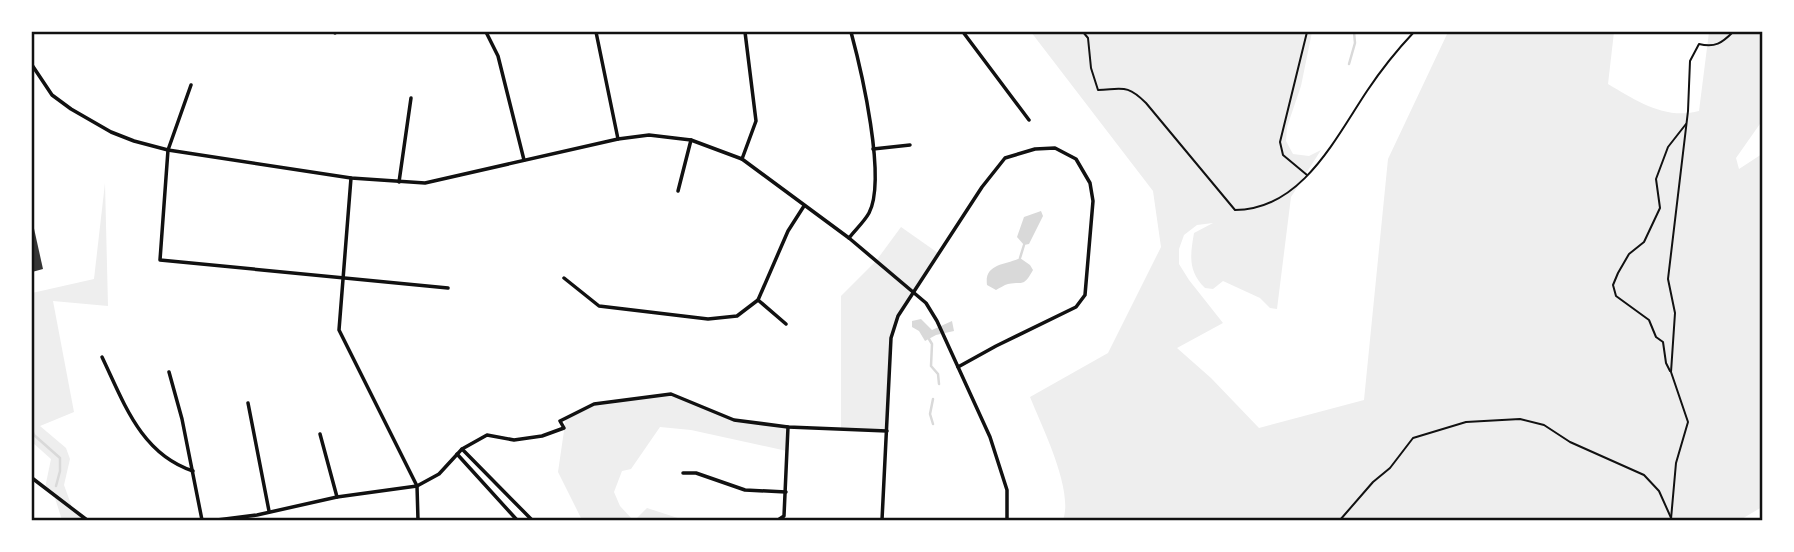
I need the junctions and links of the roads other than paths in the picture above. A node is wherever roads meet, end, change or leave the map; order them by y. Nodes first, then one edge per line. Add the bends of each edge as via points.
1 (486, 32) edge
2 (596, 32) edge
3 (745, 32) edge
4 (851, 32) edge
5 (963, 32) edge
6 (32, 65) edge
7 (191, 85) dead end
8 (411, 99) dead end
9 (1029, 120) dead end
10 (618, 139) junction
11 (691, 140) junction
12 (910, 145) dead end
13 (873, 149) junction
14 (168, 150) junction
15 (742, 159) junction
16 (524, 160) junction
17 (351, 178) junction
18 (399, 182) junction
19 (678, 191) dead end
20 (804, 206) junction
21 (849, 239) junction
22 (343, 277) junction
23 (564, 278) dead end
24 (449, 288) dead end
25 (912, 291) junction
26 (758, 300) junction
27 (786, 324) dead end
28 (102, 357) dead end
29 (958, 367) junction
30 (169, 372) dead end
31 (248, 403) dead end
32 (788, 427) junction
33 (887, 431) junction
34 (320, 434) dead end
35 (462, 449) junction
36 (457, 454) junction
37 (194, 472) junction
38 (682, 473) dead end
39 (32, 478) edge
40 (417, 486) junction
41 (786, 492) junction
42 (337, 498) junction
43 (269, 511) junction
44 (257, 518) edge
45 (87, 520) edge
46 (202, 520) edge
47 (218, 520) edge
48 (418, 520) edge
49 (517, 520) edge
50 (532, 520) edge
51 (778, 520) edge
52 (882, 520) edge
53 (1007, 520) edge

1 - 16 street via 498,56
2 - 10 street
3 - 15 street via 756,121
4 - 13 street
5 - 9 street
6 - 14 street via 52,95 81,116 122,137
7 - 14 street
8 - 18 street
10 - 11 street via 649,135
10 - 16 street
11 - 15 street
11 - 19 street
12 - 13 street
13 - 21 street via 876,181 870,211
14 - 17 street
14 - 22 street via 160,260
15 - 20 street
16 - 18 street via 425,183
17 - 18 street
17 - 22 street
20 - 21 street
20 - 26 street
21 - 25 street
22 - 24 street
22 - 40 street via 339,330
23 - 26 street via 599,306 708,319 737,316
25 - 29 street via 937,321
25 - 29 street via 1005,158 1055,148 1076,159 1090,183 1093,201 1085,295 1076,307
25 - 33 street via 891,338
26 - 27 street
28 - 37 street via 143,438 180,467
29 - 53 street via 990,437 1007,490
30 - 37 street
31 - 43 street
32 - 33 street
32 - 35 street via 734,420 671,394 594,404 560,421 564,428 542,436 514,440 486,435
32 - 41 street
33 - 52 street
34 - 42 street
35 - 36 street
35 - 50 street
36 - 40 street via 439,474
36 - 49 street
37 - 46 street
38 - 41 street via 696,473 745,490
39 - 45 street
40 - 42 street
40 - 48 street
41 - 51 street via 784,516
42 - 43 street
43 - 44 street
44 - 47 street

